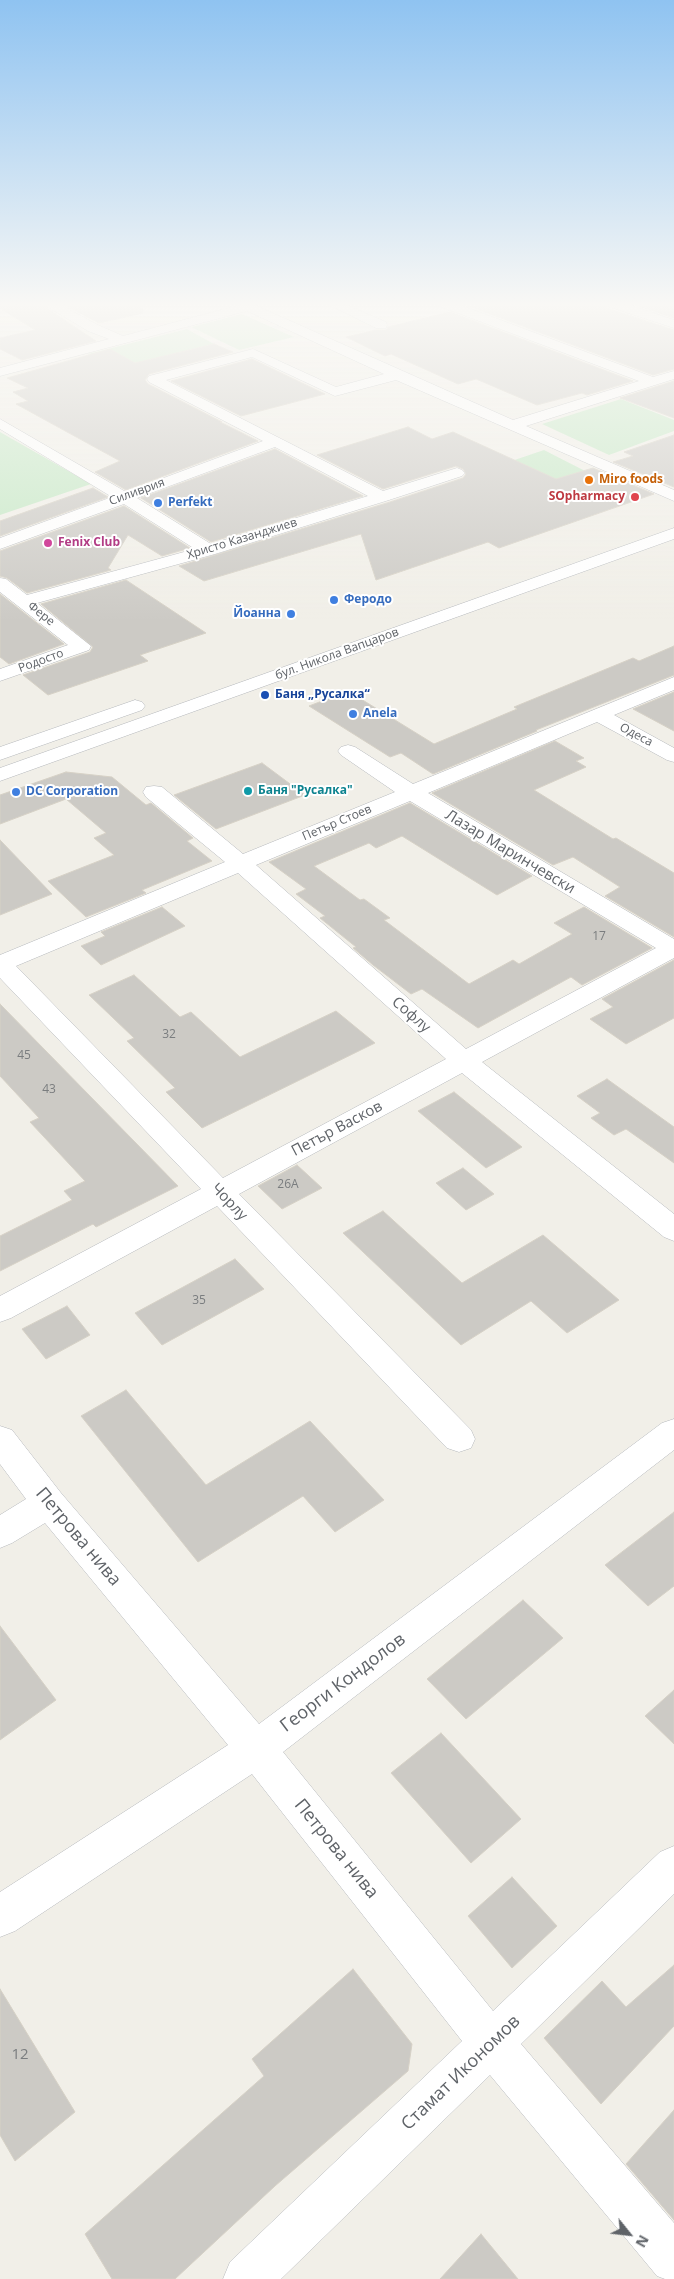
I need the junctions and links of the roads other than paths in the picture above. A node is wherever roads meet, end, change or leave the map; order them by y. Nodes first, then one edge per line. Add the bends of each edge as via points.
1 (212, 409) edge
2 (477, 409) edge
3 (565, 409) edge
4 (0, 423) edge
5 (514, 425) junction
6 (275, 442) junction
7 (458, 473) dead end
8 (674, 496) edge
9 (124, 497) junction
10 (383, 497) junction
11 (674, 516) edge
12 (674, 532) edge
13 (0, 544) edge
14 (208, 550) junction
15 (0, 583) edge
16 (25, 601) junction
17 (415, 607) dead end
18 (82, 646) joint
19 (0, 675) edge
20 (674, 682) edge
21 (148, 702) dead end
22 (598, 715) junction
23 (348, 751) dead end
24 (0, 754) edge
25 (674, 756) edge
26 (0, 775) edge
27 (154, 792) dead end
28 (410, 792) junction
29 (240, 863) junction
30 (674, 949) edge
31 (0, 964) edge
32 (464, 1061) junction
33 (220, 1192) junction
34 (674, 1230) edge
35 (0, 1310) edge
36 (674, 1432) edge
37 (0, 1439) edge
38 (459, 1440) dead end
39 (48, 1503) junction
40 (0, 1533) edge
41 (256, 1749) junction
42 (674, 1866) edge
43 (0, 1916) edge
44 (492, 2044) junction
45 (674, 2259) edge
46 (247, 2279) edge

1 - 6 street
2 - 5 street
3 - 5 street
4 - 9 street
5 - 8 street
6 - 9 street, Силиврия
6 - 10 street
7 - 10 street, Христо Казанджиев
9 - 13 street, Силиврия
9 - 14 street
10 - 14 street, Христо Казанджиев
11 - 17 street
12 - 26 street, бул. Никола Вапцаров
14 - 16 street, Христо Казанджиев
15 - 16 street, Фере
16 - 18 street, Фере
18 - 19 street, Родосто
20 - 22 street, Петър Стоев
21 - 24 street
22 - 25 street, Одеса
22 - 28 street, Петър Стоев
23 - 28 street, Лазар Маринчевски
27 - 29 street, Софлу
28 - 29 street, Петър Стоев
28 - 30 street, Лазар Маринчевски
29 - 31 street, Петър Стоев
29 - 32 street, Софлу
30 - 32 street, Петър Васков
31 - 33 street, Чорлу
32 - 33 street, Петър Васков
32 - 34 street, Софлу
33 - 35 street, Петър Васков
33 - 38 street, Чорлу
36 - 41 street, Георги Кондолов
37 - 39 street, Петрова нива
39 - 40 street
39 - 41 street, Петрова нива
41 - 43 street, Георги Кондолов
41 - 44 street, Петрова нива
42 - 44 street, Стамат Икономов
44 - 45 street, Петрова нива
44 - 46 street, Стамат Икономов

